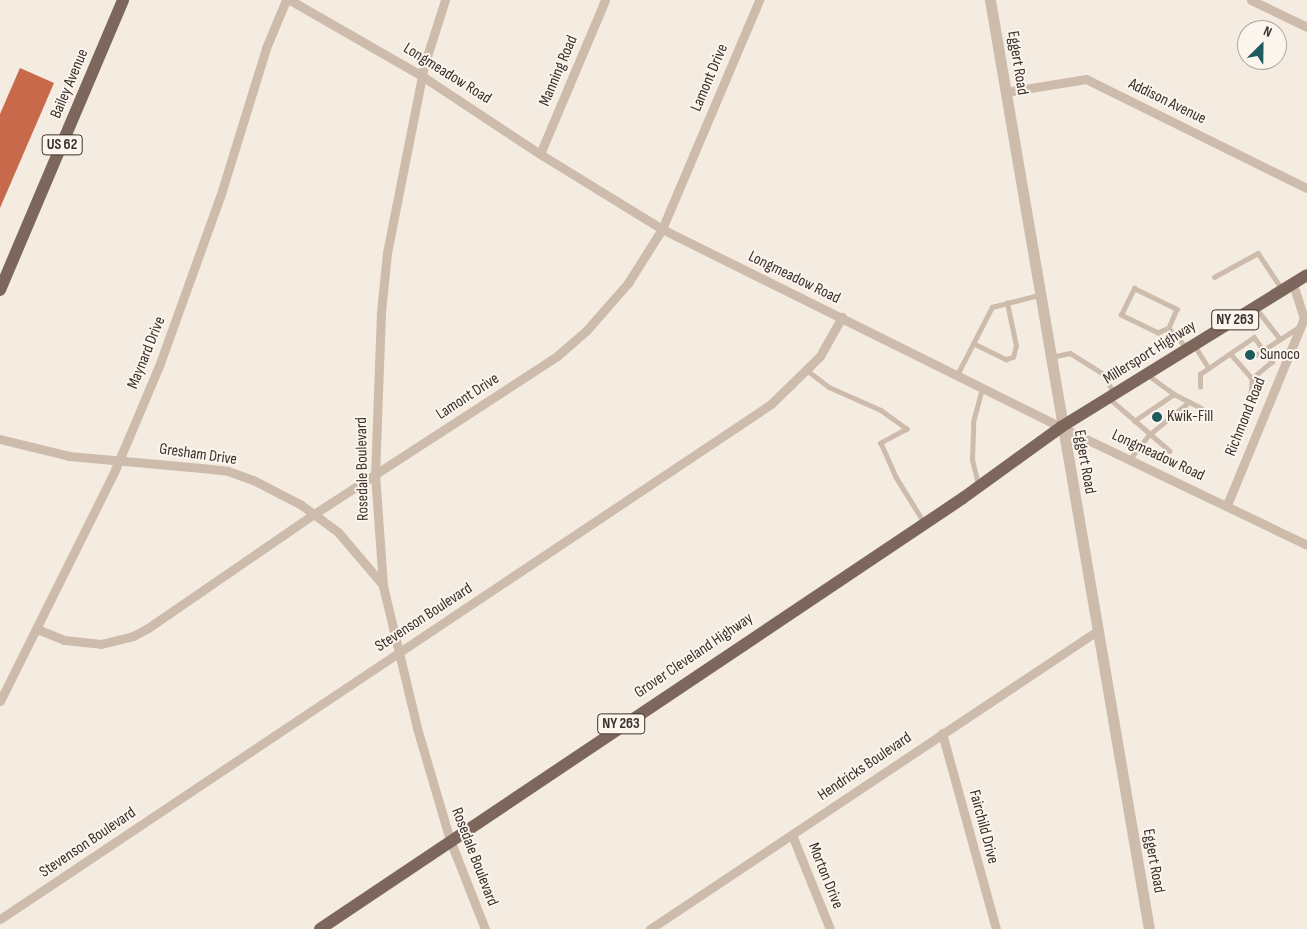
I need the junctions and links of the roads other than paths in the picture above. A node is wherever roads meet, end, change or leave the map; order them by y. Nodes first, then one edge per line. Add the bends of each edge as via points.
1 (123, 0) edge
2 (288, 0) edge
3 (445, 0) edge
4 (606, 0) edge
5 (759, 0) edge
6 (990, 0) edge
7 (1251, 0) edge
8 (1307, 28) edge
9 (422, 76) junction
10 (1006, 92) junction
11 (540, 154) junction
12 (1307, 188) edge
13 (662, 229) junction
14 (1307, 275) edge
15 (1214, 277) dead end
16 (1288, 287) junction
17 (0, 290) edge
18 (1039, 295) junction
19 (1007, 303) junction
20 (1256, 307) junction
21 (842, 318) junction
22 (1299, 326) junction
23 (1169, 328) junction
24 (1280, 338) junction
25 (974, 343) junction
26 (1191, 347) junction
27 (1263, 350) junction
28 (1230, 354) junction
29 (1256, 356) dead end
30 (1050, 357) junction
31 (1209, 368) junction
32 (808, 371) junction
33 (1147, 374) junction
34 (957, 375) junction
35 (1252, 379) junction
36 (1200, 387) dead end
37 (982, 388) junction
38 (1174, 394) junction
39 (1112, 396) junction
40 (1250, 400) dead end
41 (1189, 402) junction
42 (1201, 408) dead end
43 (1134, 421) junction
44 (1061, 427) junction
45 (1149, 434) junction
46 (0, 439) edge
47 (1170, 451) dead end
48 (1130, 459) junction
49 (117, 462) junction
50 (376, 474) junction
51 (979, 486) junction
52 (1227, 504) junction
53 (314, 514) junction
54 (924, 523) junction
55 (1307, 544) edge
56 (383, 586) junction
57 (37, 629) junction
58 (1097, 631) junction
59 (401, 652) junction
60 (0, 702) edge
61 (942, 733) junction
62 (792, 835) junction
63 (450, 840) junction
64 (0, 919) edge
65 (655, 928) edge
66 (320, 929) edge
67 (485, 929) edge
68 (830, 929) edge
69 (996, 929) edge
70 (1149, 929) edge

1 - 17 main road, Bailey Avenue / US 62
2 - 9 street, Longmeadow Road
2 - 49 street, Maynard Drive via 266,48 220,197 178,315
3 - 9 street, Rosedale Boulevard
4 - 11 street, Manning Road
5 - 13 street, Lamont Drive
6 - 10 street, Eggert Road
7 - 8 street
9 - 11 street, Longmeadow Road
9 - 50 street, Rosedale Boulevard via 396,194 386,263 381,312
10 - 12 street, Addison Avenue via 1086,79
10 - 18 street, Eggert Road
11 - 13 street, Longmeadow Road
13 - 21 street, Longmeadow Road
13 - 50 street, Lamont Drive via 643,262 612,303 557,356
14 - 16 main road, Millersport Highway / NY 263
15 - 16 lane via 1258,254
16 - 20 main road, Millersport Highway / NY 263
16 - 22 street, Richmond Road via 1304,318
18 - 19 lane
18 - 30 street, Eggert Road
19 - 25 lane via 992,307
19 - 25 lane via 1016,346 1013,357 1006,359
20 - 24 lane
20 - 26 main road, Millersport Highway / NY 263
21 - 32 street, Stevenson Boulevard via 829,344
21 - 34 street, Longmeadow Road
22 - 24 lane
22 - 52 street, Richmond Road
23 - 23 lane via 1177,309 1134,288 1121,315 1158,333
23 - 26 lane
24 - 27 lane
25 - 34 lane
26 - 31 lane
26 - 33 main road, Millersport Highway / NY 263
27 - 28 lane via 1254,337
27 - 29 lane
27 - 35 lane via 1272,362
28 - 31 lane
28 - 35 lane
30 - 39 lane via 1070,353 1102,373
30 - 44 street, Eggert Road
31 - 36 lane via 1200,374
32 - 54 lane via 829,387 881,410 907,429 881,443 896,477
32 - 59 street, Stevenson Boulevard via 763,410
33 - 38 lane
33 - 39 main road, Millersport Highway / NY 263
34 - 37 street, Longmeadow Road
35 - 40 lane
37 - 44 street, Longmeadow Road
37 - 51 lane via 973,422 972,460
38 - 41 lane
38 - 43 lane
39 - 43 lane
39 - 44 main road, Millersport Highway / NY 263
41 - 42 lane
41 - 45 lane
43 - 45 lane
44 - 48 street, Longmeadow Road
44 - 51 main road, Grover Cleveland Highway / NY 263
44 - 58 street, Eggert Road
45 - 47 lane
45 - 48 lane
46 - 49 street, Gresham Drive via 69,456
48 - 52 street, Longmeadow Road
49 - 53 street, Gresham Drive via 228,471 277,491
49 - 57 street, Maynard Drive
50 - 53 street, Lamont Drive
50 - 56 street, Rosedale Boulevard
51 - 54 main road, Grover Cleveland Highway / NY 263
52 - 55 street, Longmeadow Road
53 - 56 street, Gresham Drive via 338,532
53 - 57 street, Lamont Drive via 133,636 83,644
54 - 63 main road, Grover Cleveland Highway / NY 263
56 - 59 street, Rosedale Boulevard
57 - 60 street, Maynard Drive
58 - 61 street, Hendricks Boulevard
58 - 70 street, Eggert Road
59 - 63 street, Rosedale Boulevard via 424,757
59 - 64 street, Stevenson Boulevard
61 - 62 street, Hendricks Boulevard
61 - 69 street, Fairchild Drive
62 - 65 street, Hendricks Boulevard
62 - 68 street, Morton Drive
63 - 66 main road, Grover Cleveland Highway / NY 263
63 - 67 street, Rosedale Boulevard

